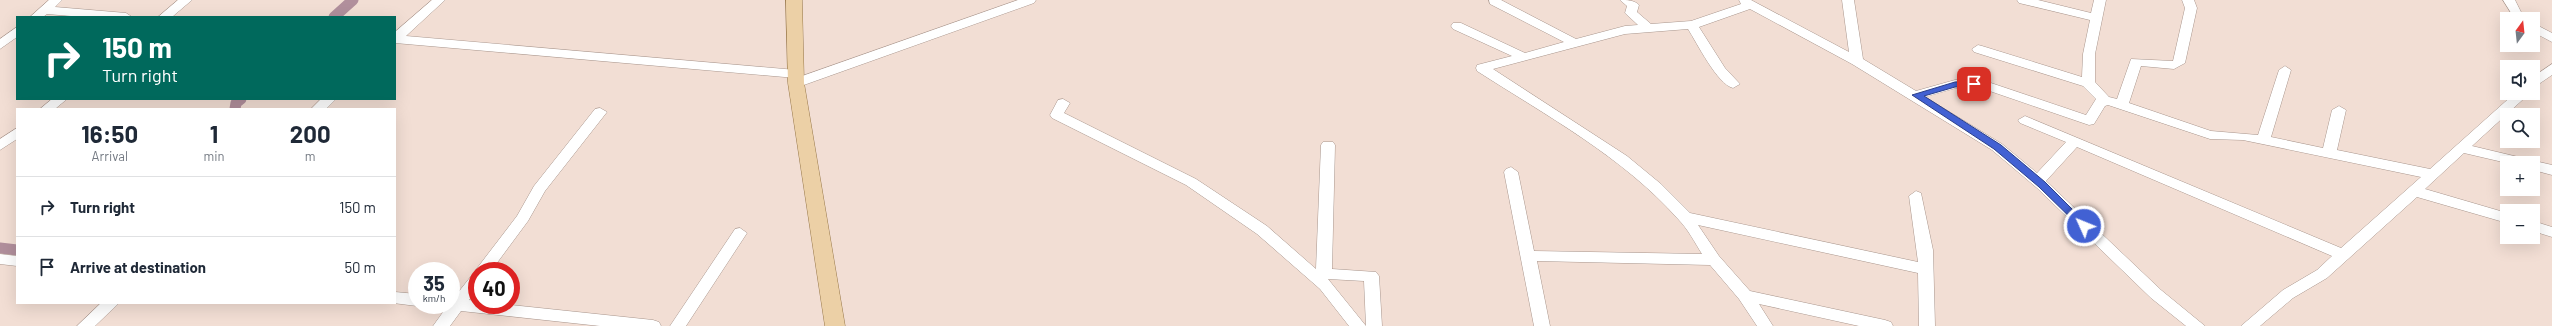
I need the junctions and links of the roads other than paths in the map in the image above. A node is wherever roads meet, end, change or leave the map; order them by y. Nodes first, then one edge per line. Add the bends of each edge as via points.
1 (56, 0) edge
2 (186, 0) edge
3 (438, 0) edge
4 (794, 0) edge
5 (1030, 0) edge
6 (1626, 0) edge
7 (1848, 0) edge
8 (2024, 0) edge
9 (2100, 0) edge
10 (2188, 0) edge
11 (2509, 0) edge
12 (1494, 1) dead end
13 (1746, 3) edge
14 (2515, 12) edge
15 (40, 14) edge
16 (97, 16) edge
17 (165, 16) edge
18 (2095, 18) junction
19 (1692, 25) junction
20 (1457, 26) dead end
21 (1647, 26) junction
22 (2540, 31) edge
23 (16, 33) edge
24 (396, 38) edge
25 (2552, 38) edge
26 (396, 39) edge
27 (1576, 44) junction
28 (0, 45) edge
29 (1978, 49) dead end
30 (1524, 57) junction
31 (1857, 61) junction
32 (2552, 68) edge
33 (2285, 70) dead end
34 (2540, 78) edge
35 (796, 79) junction
36 (2088, 83) junction
37 (1733, 84) dead end
38 (1917, 95) junction
39 (59, 100) edge
40 (328, 100) edge
41 (2104, 100) junction
42 (2515, 100) edge
43 (1063, 103) dead end
44 (2122, 104) junction
45 (48, 108) edge
46 (319, 108) edge
47 (2339, 110) dead end
48 (600, 112) dead end
49 (2025, 120) dead end
50 (16, 133) edge
51 (2263, 140) junction
52 (2075, 141) junction
53 (1328, 145) dead end
54 (0, 146) edge
55 (2461, 148) junction
56 (2329, 153) junction
57 (2500, 157) edge
58 (2540, 167) edge
59 (2552, 170) edge
60 (1511, 172) dead end
61 (2431, 174) junction
62 (2038, 181) junction
63 (2414, 190) junction
64 (1916, 196) dead end
65 (2500, 216) edge
66 (1685, 217) junction
67 (2540, 228) edge
68 (2552, 232) edge
69 (740, 233) dead end
70 (2344, 255) junction
71 (1528, 256) junction
72 (0, 259) edge
73 (1714, 260) junction
74 (16, 261) edge
75 (490, 262) edge
76 (1926, 269) junction
77 (468, 289) edge
78 (1745, 295) junction
79 (460, 297) edge
80 (396, 298) edge
81 (408, 299) edge
82 (110, 304) edge
83 (460, 305) edge
84 (448, 314) edge
85 (85, 326) edge
86 (441, 326) edge
87 (653, 326) edge
88 (678, 326) edge
89 (835, 326) edge
90 (1358, 326) edge
91 (1374, 326) edge
92 (1542, 326) edge
93 (1765, 326) edge
94 (1884, 326) edge
95 (1927, 326) edge
96 (2197, 326) edge
97 (2249, 326) edge

1 - 15 street
2 - 17 street
3 - 24 street
4 - 35 main road
5 - 35 street
6 - 21 street via 1633,5 1631,13
7 - 31 street
8 - 18 street
9 - 18 street
10 - 44 street via 2191,8 2179,63 2174,65 2136,62
11 - 14 street
12 - 27 street
13 - 19 street
13 - 31 street
15 - 16 street
18 - 36 street via 2089,54
19 - 21 street
19 - 37 street via 1720,70
20 - 30 street
21 - 27 street
22 - 25 street
23 - 28 street
26 - 35 street
27 - 30 street
29 - 36 street
30 - 66 street via 1482,68 1622,159 1656,187
31 - 38 street
32 - 34 street
33 - 51 street
35 - 89 main road
36 - 41 street
38 - 41 street via 1955,84 1982,84 2089,121
38 - 62 street via 1997,147
39 - 45 street
40 - 46 street
41 - 44 street
42 - 55 street
43 - 90 street via 1057,115 1191,182 1262,230 1325,285
44 - 51 street via 2210,135 2243,136
47 - 56 street
48 - 75 street via 539,189 524,218
49 - 52 street
50 - 54 street
51 - 56 street
52 - 62 street
52 - 70 street
53 - 91 street via 1324,270 1331,274 1371,276
55 - 57 street
55 - 61 street
56 - 61 street
58 - 59 street
60 - 71 street
61 - 63 street
62 - 96 street via 2156,294
63 - 65 street
63 - 70 street
64 - 76 street
66 - 73 street
66 - 76 street
67 - 68 street
69 - 88 street
70 - 97 street via 2322,274 2288,294
71 - 73 street
71 - 92 street
72 - 74 street
73 - 78 street
76 - 95 street
77 - 79 street
78 - 93 street
78 - 94 street
80 - 81 street
82 - 85 street
83 - 87 street
84 - 86 street

